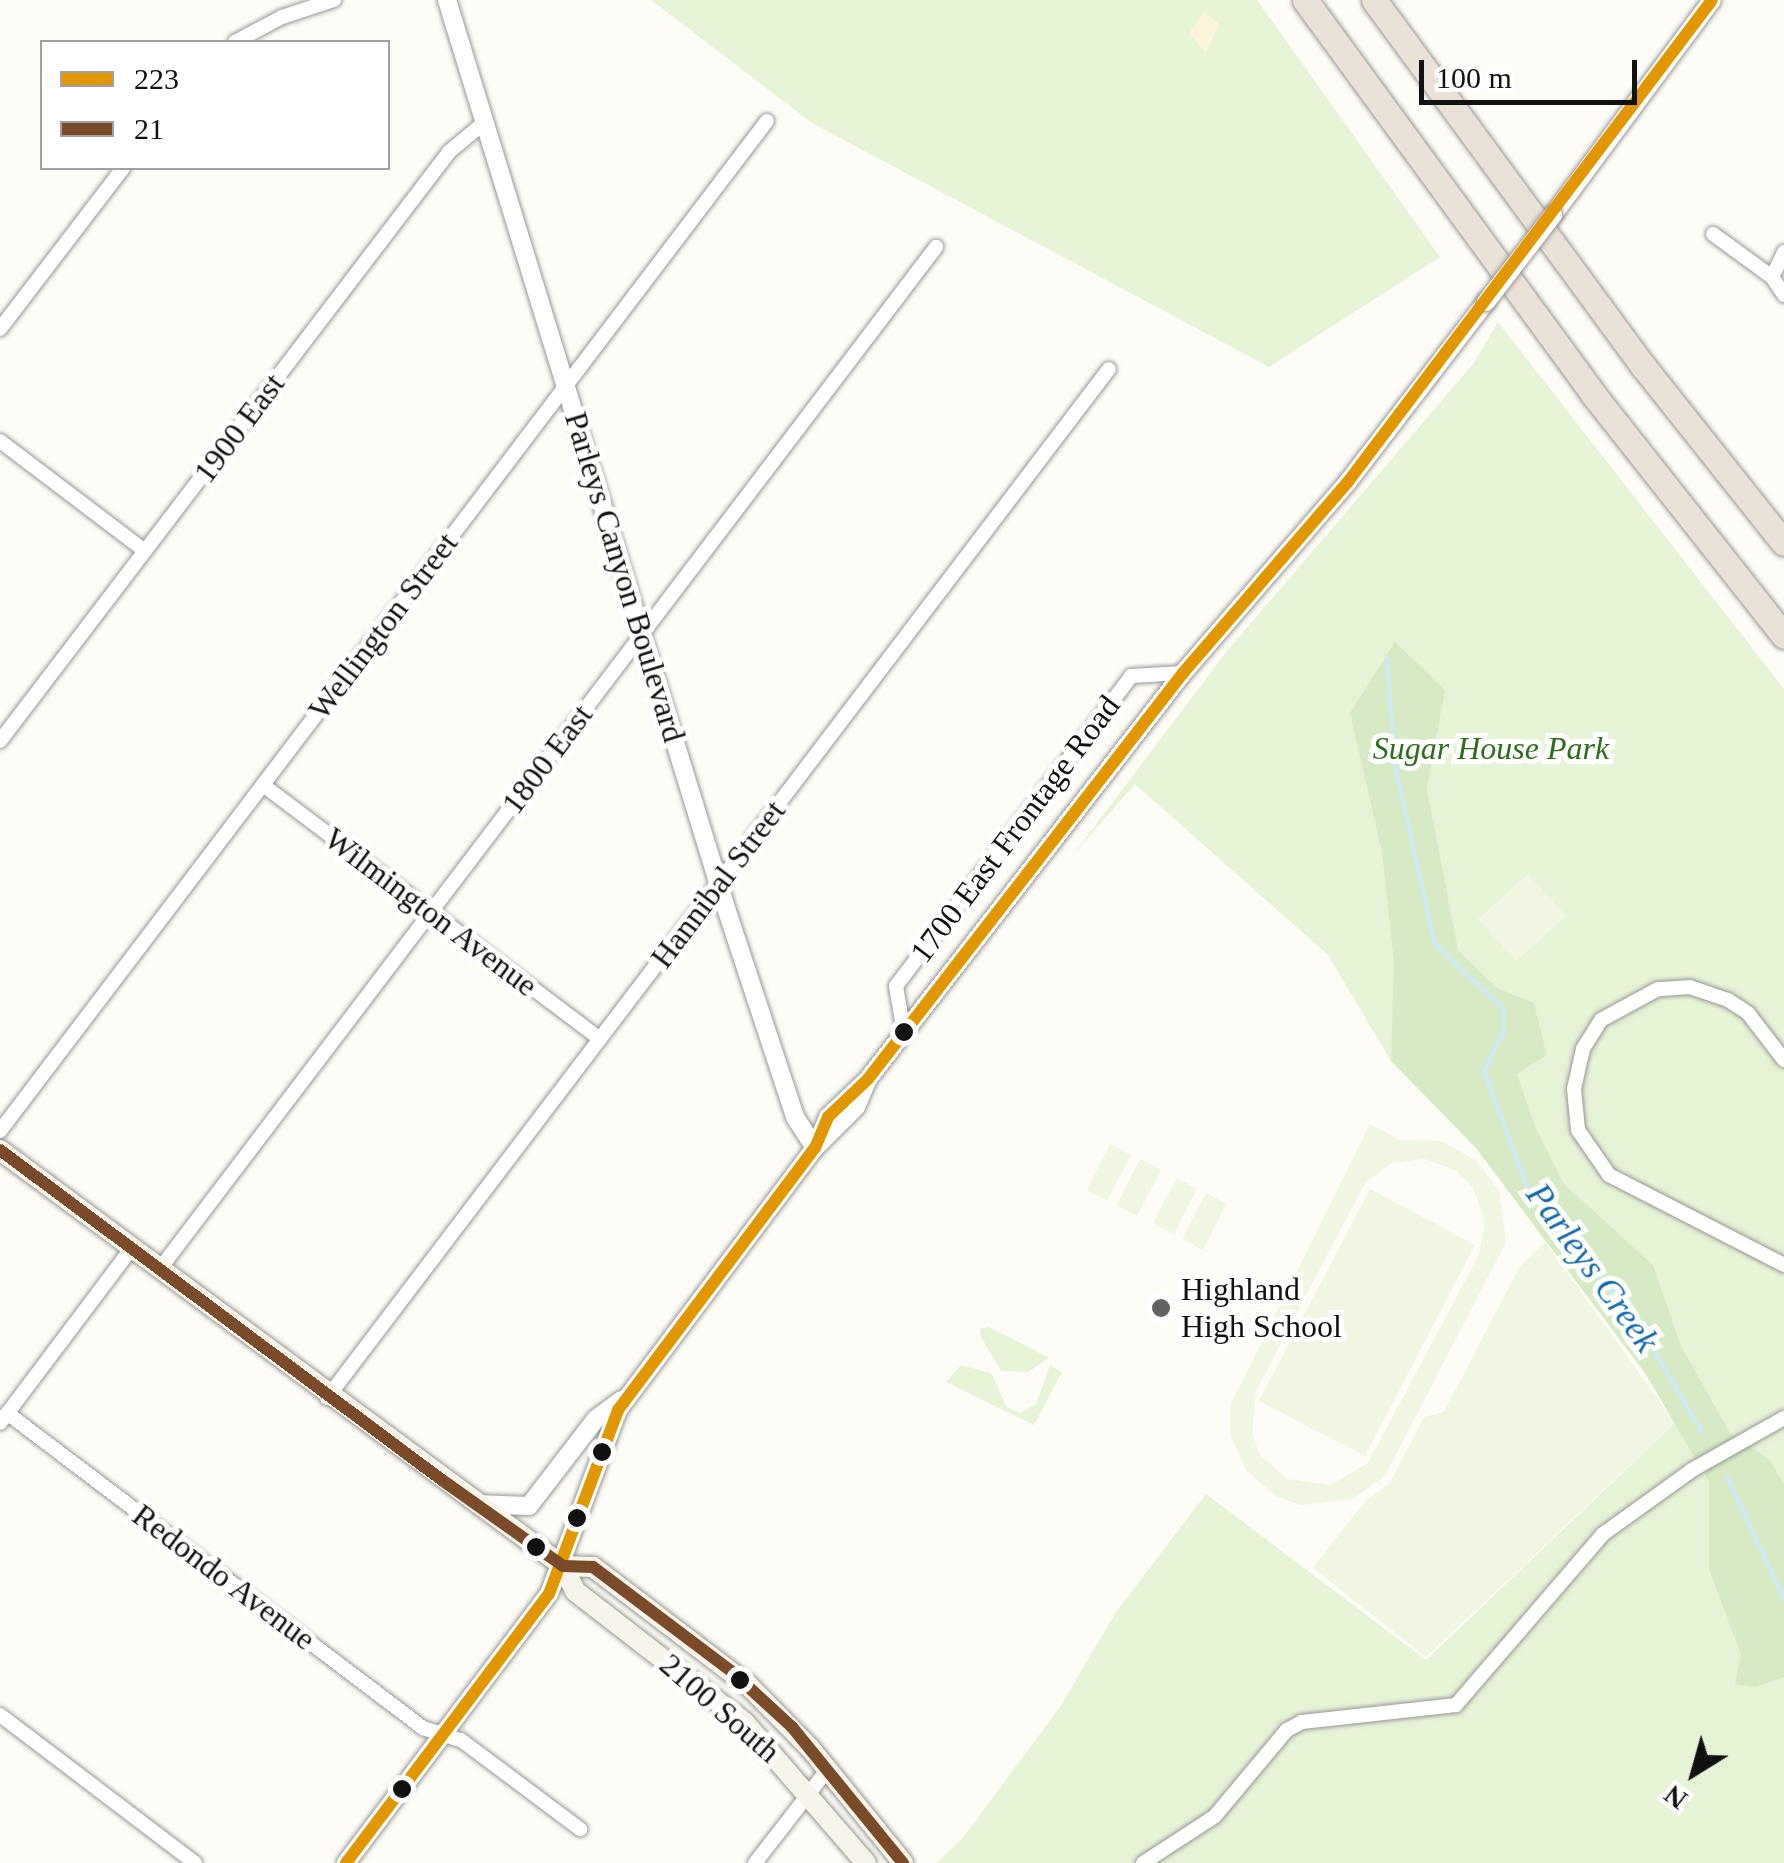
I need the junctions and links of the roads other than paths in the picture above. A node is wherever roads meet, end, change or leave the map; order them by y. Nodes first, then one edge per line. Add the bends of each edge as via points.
1 (334, 0) edge
2 (447, 0) edge
3 (1305, 0) edge
4 (1374, 0) edge
5 (1712, 0) edge
6 (238, 40) edge
7 (767, 121) dead end
8 (485, 122) junction
9 (121, 170) edge
10 (1713, 234) dead end
11 (936, 247) dead end
12 (1784, 252) edge
13 (1772, 277) junction
14 (1784, 295) edge
15 (0, 329) edge
16 (1109, 370) dead end
17 (566, 386) junction
18 (0, 441) edge
19 (1784, 543) edge
20 (145, 551) junction
21 (642, 634) junction
22 (1784, 636) edge
23 (1183, 673) junction
24 (0, 741) edge
25 (263, 784) junction
26 (720, 881) junction
27 (431, 912) junction
28 (904, 1032) junction
29 (600, 1039) junction
30 (1784, 1060) edge
31 (0, 1131) edge
32 (815, 1148) junction
33 (0, 1150) edge
34 (131, 1249) junction
35 (1784, 1265) edge
36 (159, 1270) junction
37 (625, 1397) junction
38 (328, 1398) junction
39 (4, 1418) edge
40 (1784, 1418) edge
41 (474, 1503) junction
42 (563, 1566) junction
43 (0, 1715) edge
44 (443, 1735) junction
45 (828, 1770) junction
46 (808, 1793) junction
47 (580, 1829) dead end
48 (352, 1861) edge
49 (196, 1863) edge
50 (755, 1863) edge
51 (866, 1863) edge
52 (904, 1863) edge
53 (1143, 1863) edge

1 - 6 street via 282,16
2 - 8 street, Parleys Canyon Boulevard
3 - 22 highway via 1593,394
4 - 19 highway via 1643,366
5 - 23 street, bridge via 1347,483
7 - 17 street, Wellington Street
8 - 17 street, Parleys Canyon Boulevard
8 - 20 street, 1900 East via 449,152
9 - 15 street
10 - 13 street
11 - 21 street, 1800 East
12 - 13 street
13 - 14 street
16 - 26 street, Hannibal Street
17 - 21 street, Parleys Canyon Boulevard
17 - 25 street, Wellington Street
18 - 20 street
20 - 24 street, 1900 East
21 - 26 street, Parleys Canyon Boulevard
21 - 27 street, 1800 East
23 - 28 street
23 - 28 street, 1700 East Frontage Road via 1132,676 896,986
25 - 27 street, Wilmington Avenue
25 - 31 street, Wellington Street
26 - 29 street, Hannibal Street
26 - 32 street, Parleys Canyon Boulevard via 795,1117
27 - 29 street, Wilmington Avenue
27 - 36 street, 1800 East
28 - 32 street via 868,1079 836,1106
29 - 38 street, Hannibal Street
30 - 35 street via 1763,1029 1728,1000 1690,987 1628,1001 1601,1020 1582,1048 1574,1110 1578,1130 1609,1175
32 - 37 street
33 - 34 main road, 2100 South
34 - 36 main road, 2100 South
34 - 39 street
36 - 38 main road, 2100 South
37 - 41 street via 596,1419 529,1506
37 - 42 street via 598,1454
38 - 41 main road, 2100 South
39 - 44 street, Redondo Avenue via 423,1728
40 - 53 street via 1692,1470 1603,1534 1456,1705 1302,1722 1287,1730 1215,1816
41 - 42 main road, 2100 South
42 - 44 street
42 - 45 main road, 2100 South via 593,1567 674,1626 771,1706
42 - 46 main road, 2100 South via 575,1591 722,1702
43 - 49 street
44 - 47 street, Redondo Avenue via 461,1740
44 - 48 street
45 - 46 street
45 - 52 main road, 2100 South
46 - 50 street
46 - 51 main road, 2100 South

